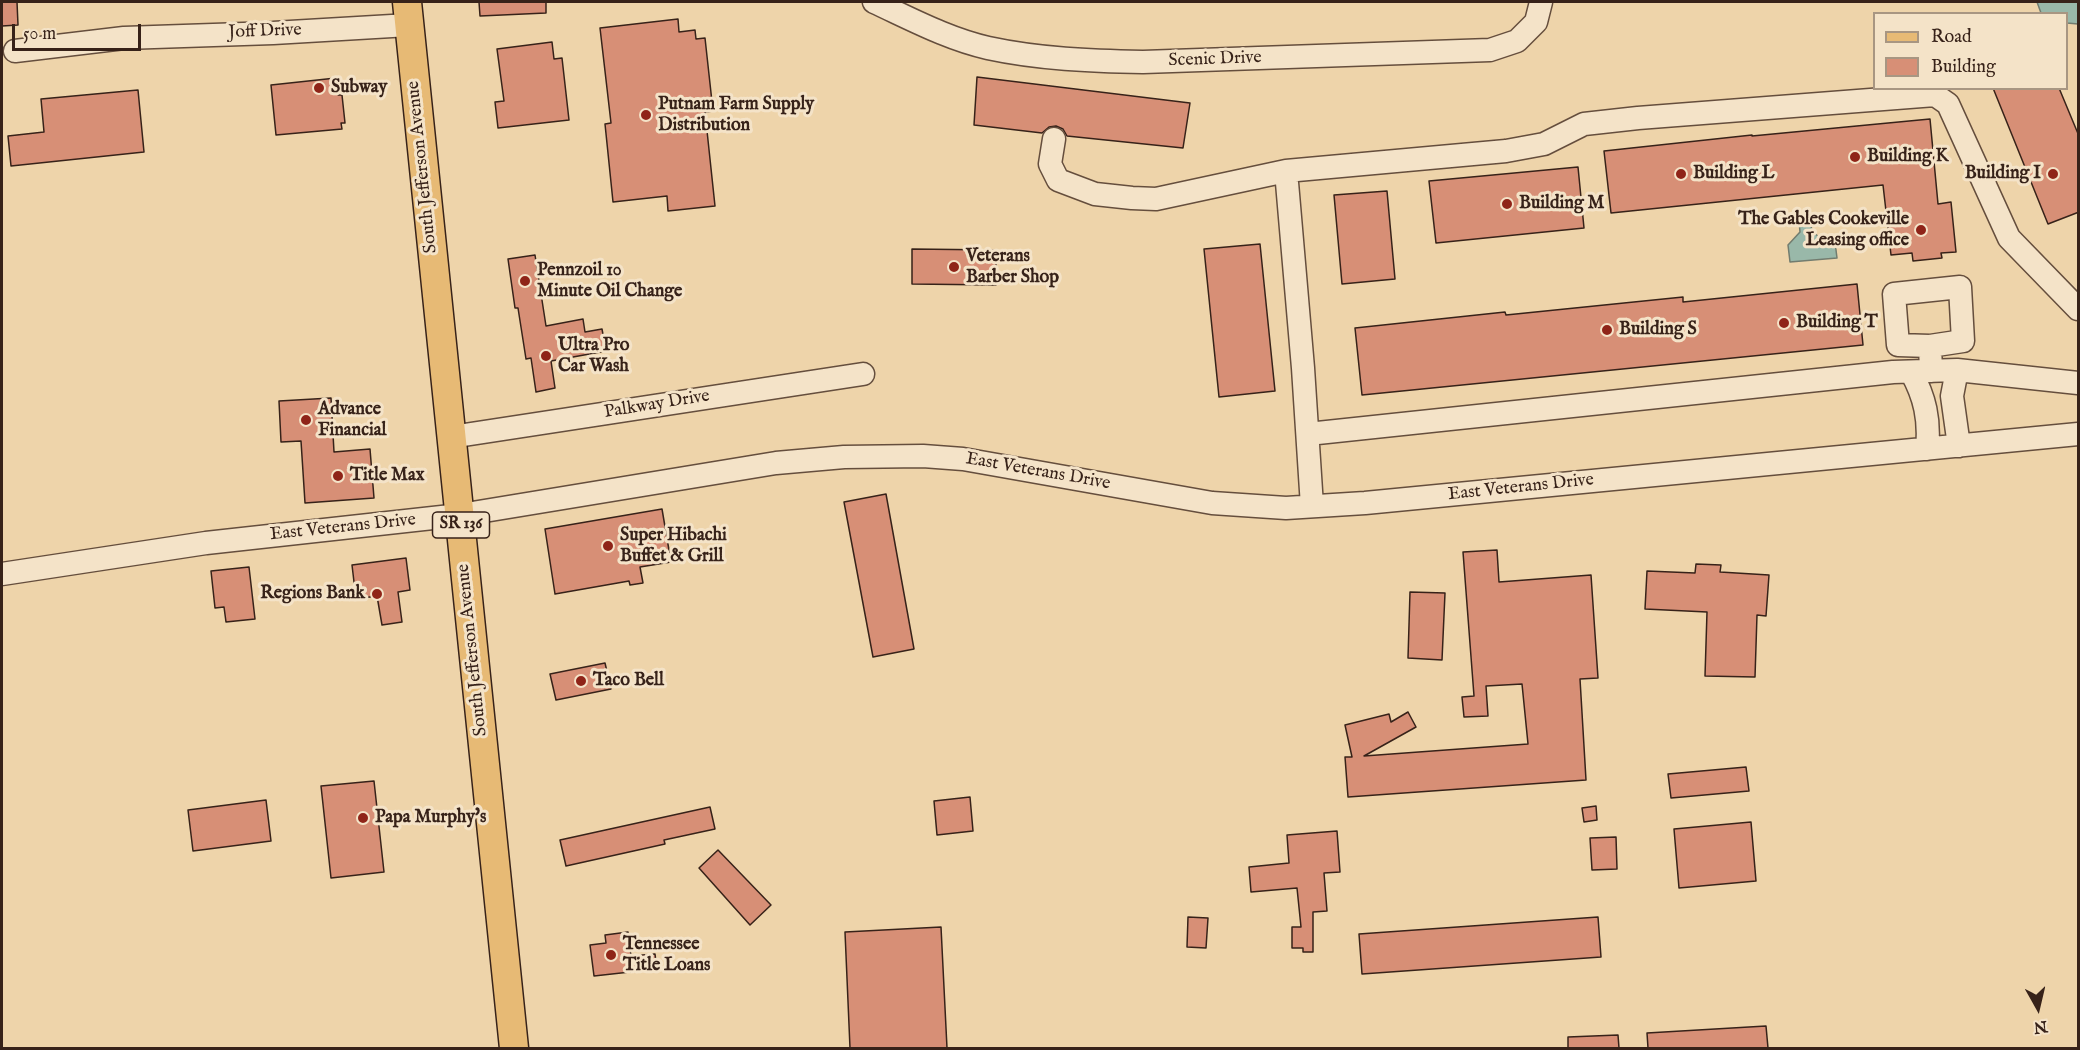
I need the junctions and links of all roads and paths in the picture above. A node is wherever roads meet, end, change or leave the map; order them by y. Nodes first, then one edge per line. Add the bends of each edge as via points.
1 (874, 2) edge
2 (1541, 2) edge
3 (408, 13) edge
4 (15, 51) dead end
5 (1054, 139) dead end
6 (1286, 171) junction
7 (2079, 309) edge
8 (1930, 346) dead end
9 (1957, 370) junction
10 (1921, 371) junction
11 (863, 374) dead end
12 (2079, 383) edge
13 (1308, 434) junction
14 (2079, 434) edge
15 (451, 437) junction
16 (1959, 446) junction
17 (1927, 449) junction
18 (1312, 506) junction
19 (460, 515) junction
20 (2, 574) edge
21 (513, 1048) edge

1 - 2 street, Scenic Drive via 942,33 987,47 1077,60 1143,62 1490,50 1517,41 1536,22
3 - 4 street, Joff Drive via 273,33 124,38
3 - 15 main road, South Jefferson Avenue / SR 136
5 - 6 street via 1050,164 1058,180 1095,194 1156,199
6 - 7 street via 1506,151 1544,144 1584,124 1935,95 1948,104 2009,238
6 - 13 street
8 - 10 street
9 - 10 street
9 - 12 street
9 - 16 street via 1952,396
10 - 13 street
10 - 17 street via 1929,433
11 - 15 street, Palkway Drive
13 - 18 street
14 - 16 street, East Veterans Drive
15 - 19 main road, South Jefferson Avenue / SR 136
16 - 17 street, East Veterans Drive
17 - 18 street, East Veterans Drive
18 - 19 street, East Veterans Drive via 1212,503 963,459 866,456 776,464
19 - 20 street, East Veterans Drive via 206,543
19 - 21 main road, South Jefferson Avenue / SR 136

